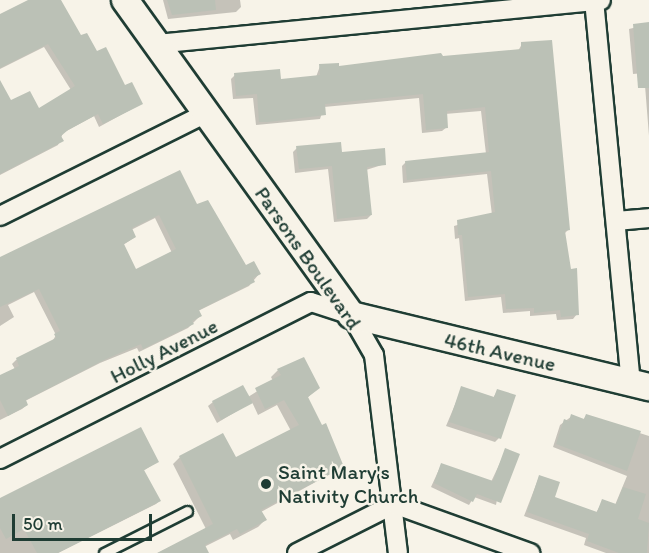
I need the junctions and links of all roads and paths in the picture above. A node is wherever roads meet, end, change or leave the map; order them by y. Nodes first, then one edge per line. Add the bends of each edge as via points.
1 (125, 0) edge
2 (594, 0) edge
3 (600, 0) edge
4 (156, 44) junction
5 (205, 114) junction
6 (0, 216) edge
7 (649, 218) edge
8 (616, 221) junction
9 (351, 315) junction
10 (640, 385) edge
11 (0, 459) edge
12 (394, 504) junction
13 (187, 511) dead end
14 (104, 553) edge
15 (297, 553) edge
16 (398, 553) edge
17 (530, 553) edge

1 - 4 street, Parsons Boulevard
2 - 3 street
2 - 4 street
2 - 8 street
4 - 5 street, Parsons Boulevard
5 - 6 street
5 - 9 street, Parsons Boulevard
7 - 8 street
8 - 10 street
9 - 10 street, 46th Avenue
9 - 11 street, Holly Avenue via 311,302
9 - 12 street, Parsons Boulevard via 374,356
12 - 15 street
12 - 16 street, Parsons Boulevard
12 - 17 street
13 - 14 lane

